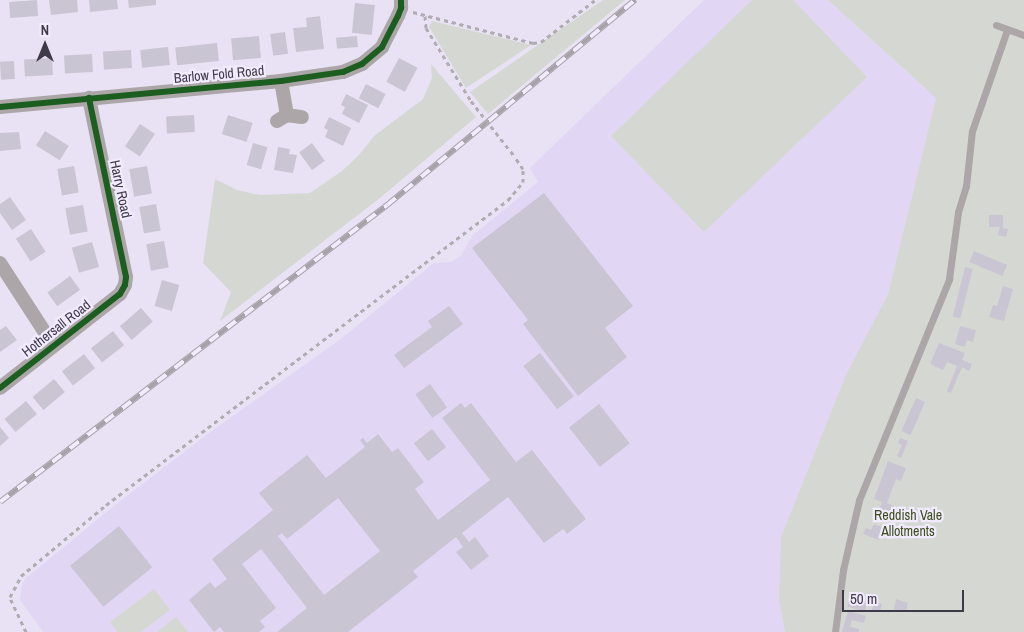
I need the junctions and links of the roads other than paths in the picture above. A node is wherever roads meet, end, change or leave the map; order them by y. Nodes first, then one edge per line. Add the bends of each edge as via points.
1 (401, 4) edge
2 (996, 25) dead end
3 (1007, 30) junction
4 (1024, 35) edge
5 (281, 81) junction
6 (89, 98) junction
7 (0, 107) edge
8 (302, 117) dead end
9 (0, 263) edge
10 (125, 285) joint
11 (53, 345) junction
12 (0, 388) edge
13 (835, 632) edge

1 - 5 street, Barlow Fold Road via 382,46 362,64 343,72
2 - 3 lane
3 - 4 lane
3 - 13 lane via 972,131 966,186 958,212 949,279 859,500 843,570
5 - 6 street, Barlow Fold Road
5 - 8 street, Barlow Fold Road via 282,118
6 - 7 street, Barlow Fold Road
6 - 10 street, Harry Road
9 - 11 street
10 - 11 street, Hothersall Road via 120,294
11 - 12 street, Hothersall Road

